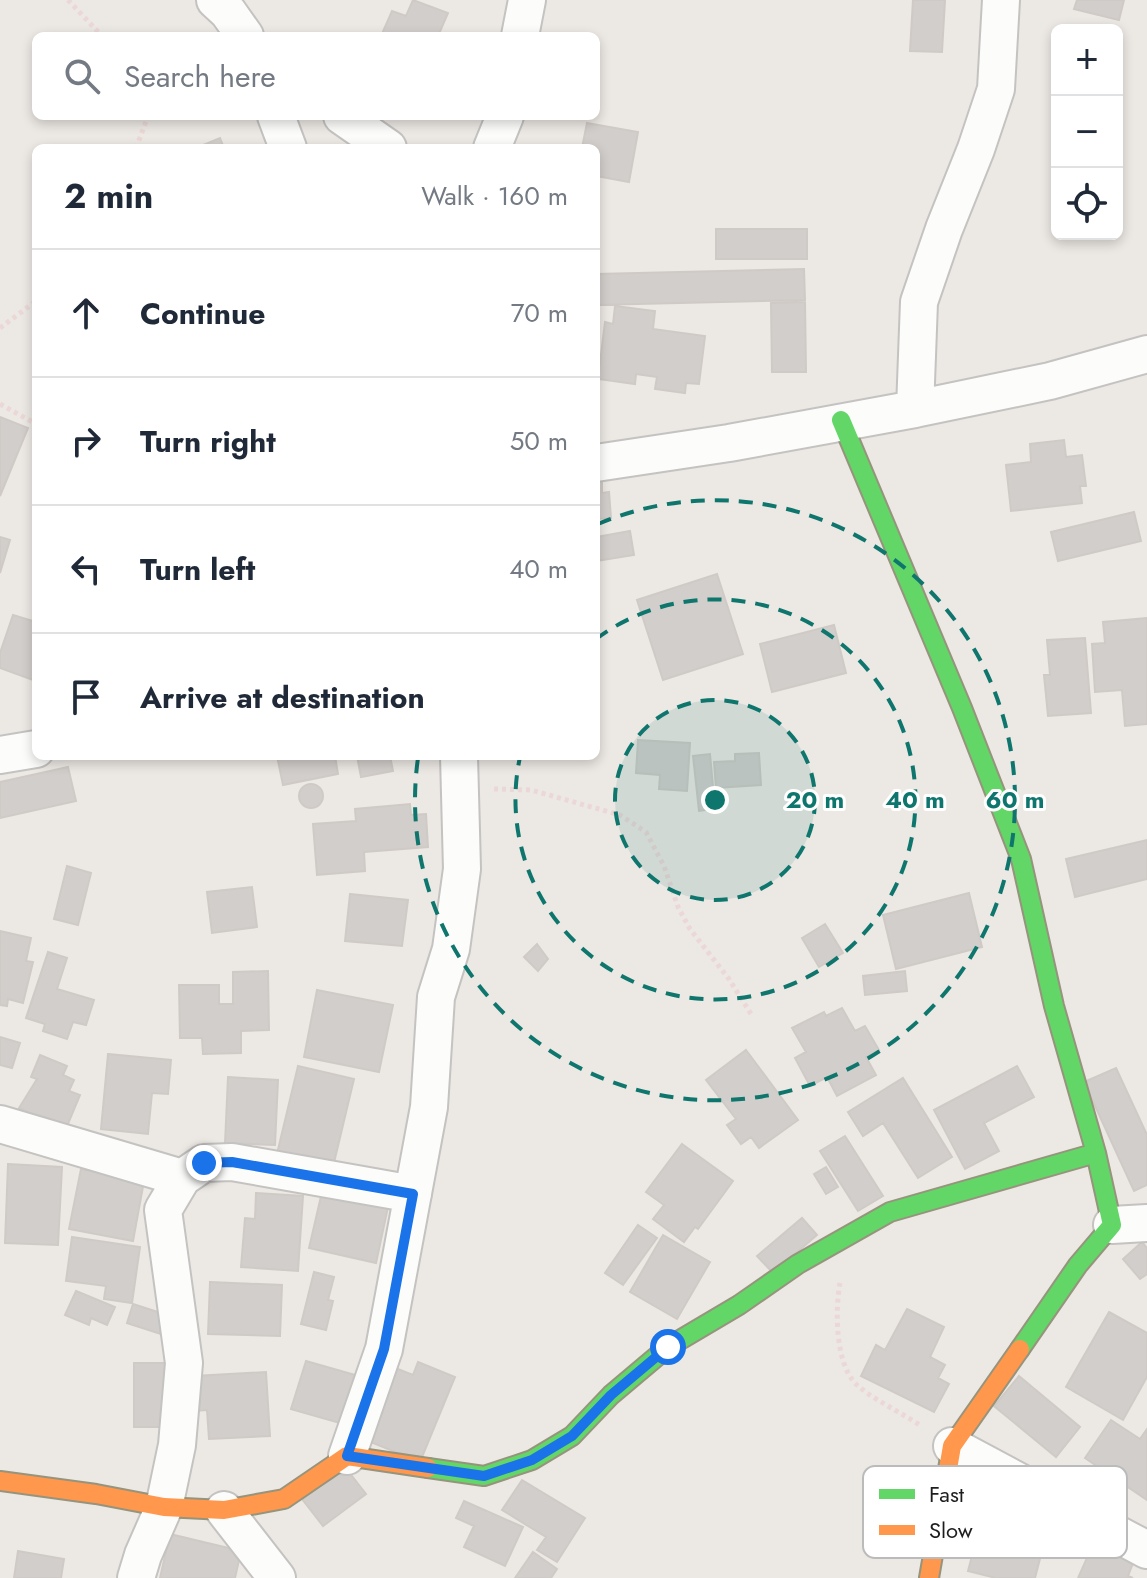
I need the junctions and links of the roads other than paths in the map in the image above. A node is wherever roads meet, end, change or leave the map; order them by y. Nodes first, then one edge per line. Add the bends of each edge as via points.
1 (215, 0) edge
2 (527, 0) edge
3 (1001, 0) edge
4 (242, 32) edge
5 (521, 32) edge
6 (278, 120) edge
7 (348, 120) edge
8 (503, 120) edge
9 (286, 144) edge
10 (382, 144) edge
11 (494, 144) edge
12 (1147, 354) edge
13 (915, 409) junction
14 (841, 420) junction
15 (600, 462) edge
16 (32, 750) edge
17 (0, 755) edge
18 (460, 772) edge
19 (0, 1124) edge
20 (1096, 1153) junction
21 (182, 1178) junction
22 (413, 1194) junction
23 (1129, 1224) edge
24 (952, 1446) junction
25 (347, 1456) junction
26 (949, 1466) edge
27 (990, 1466) edge
28 (0, 1481) edge
29 (164, 1507) junction
30 (224, 1510) junction
31 (1127, 1539) edge
32 (1147, 1550) edge
33 (932, 1558) edge
34 (136, 1578) edge
35 (277, 1578) edge
36 (929, 1578) edge

1 - 4 street
2 - 5 street
3 - 13 street via 996,89 919,302
6 - 9 street
7 - 10 street
8 - 11 street
12 - 13 street
13 - 14 street
14 - 15 street
14 - 20 street via 1021,859 1054,1006
16 - 17 street
18 - 22 street via 462,869 451,949 436,997 429,1107
19 - 21 street
20 - 23 street
20 - 25 street via 890,1212 668,1347 572,1436 532,1460 484,1476
21 - 22 street via 204,1163 232,1162
21 - 29 street via 163,1210 184,1363 177,1445
22 - 25 street via 384,1349
23 - 24 street via 1078,1265
24 - 26 street
24 - 27 street
25 - 30 street via 284,1499
28 - 29 street
29 - 30 street
29 - 34 street
30 - 35 street
31 - 32 street
33 - 36 street

